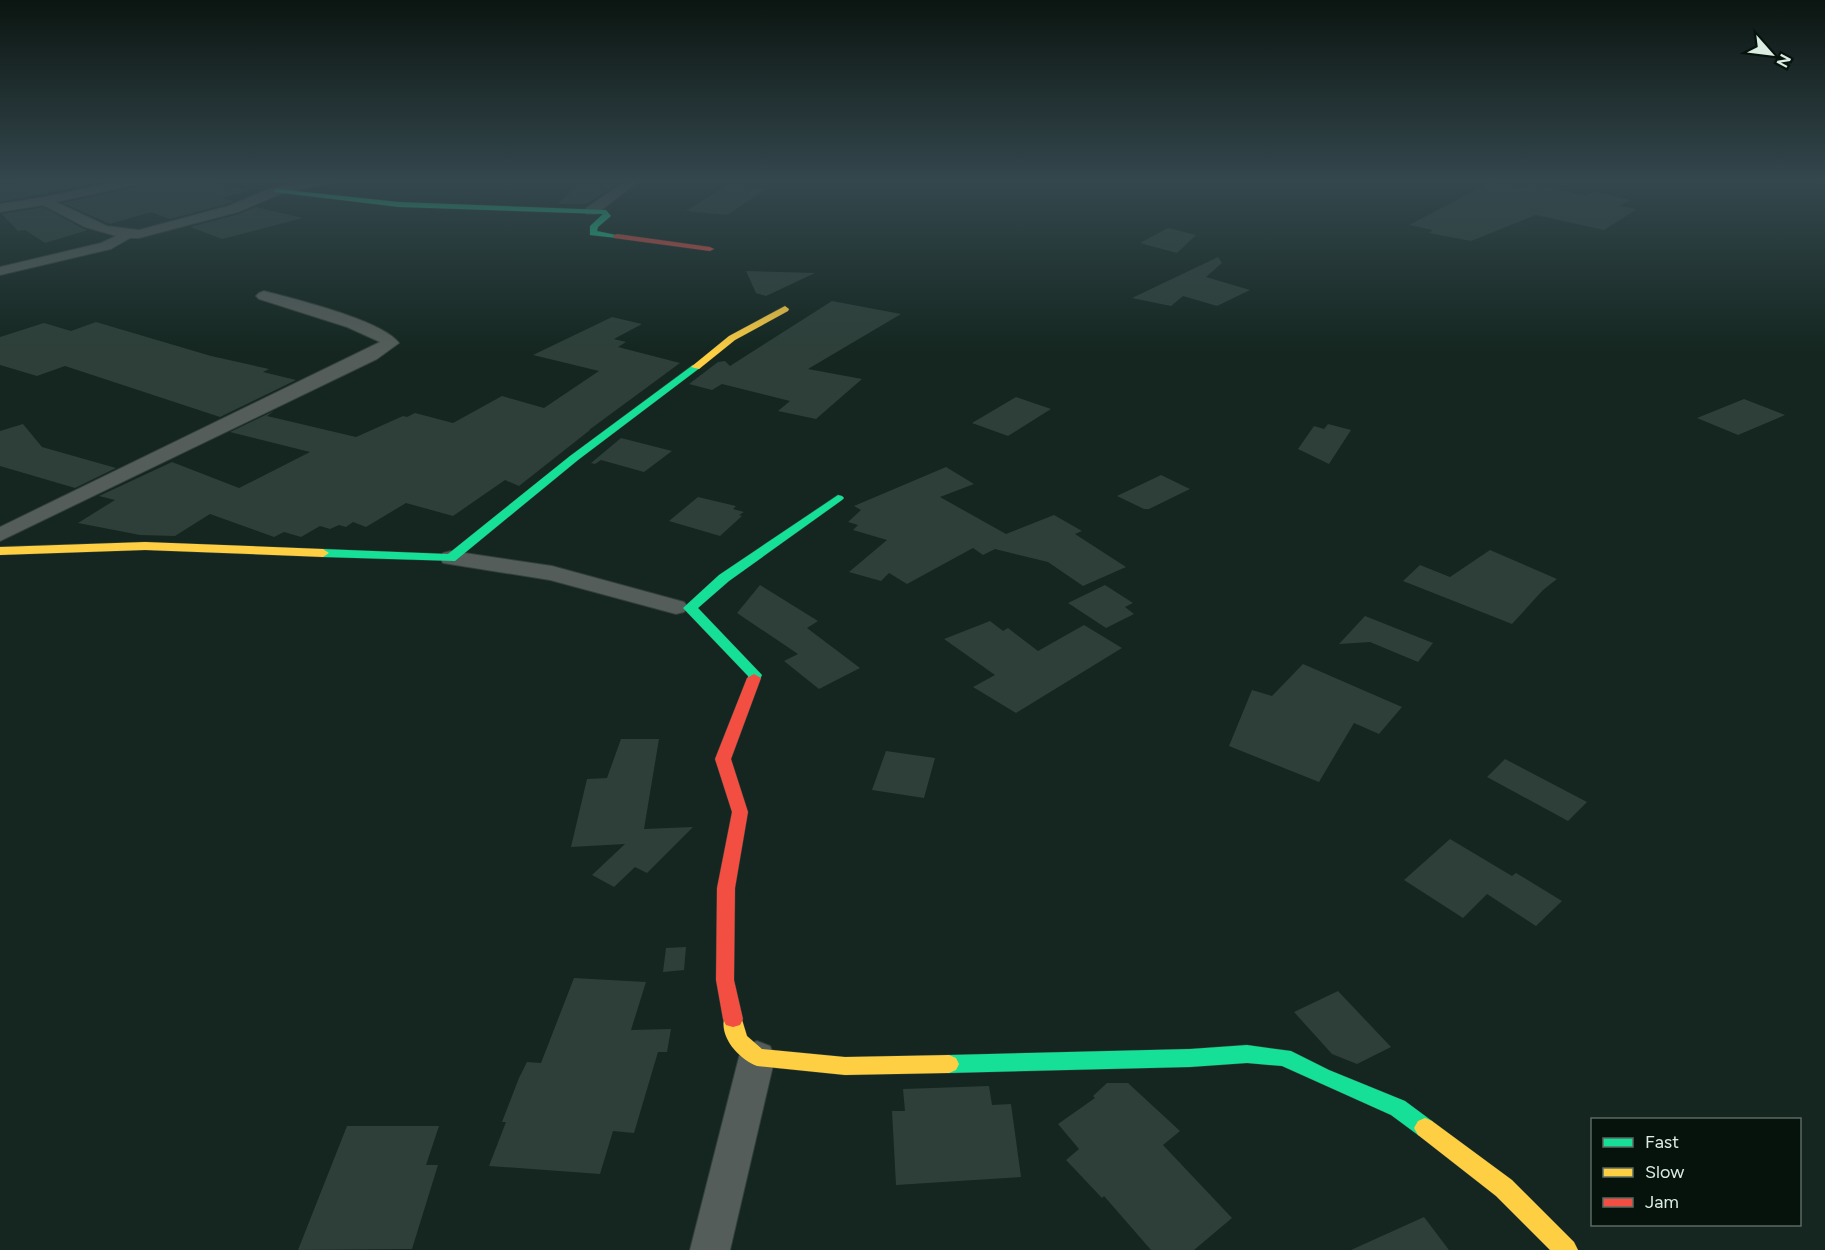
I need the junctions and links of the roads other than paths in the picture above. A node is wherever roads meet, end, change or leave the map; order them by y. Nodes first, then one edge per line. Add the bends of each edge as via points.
1 (123, 237) edge
2 (625, 237) edge
3 (710, 249) dead end
4 (0, 271) edge
5 (264, 296) dead end
6 (785, 309) dead end
7 (838, 498) dead end
8 (0, 535) edge
9 (0, 551) edge
10 (452, 558) junction
11 (676, 607) dead end
12 (757, 1057) junction
13 (710, 1250) edge
14 (1566, 1250) edge

1 - 4 street via 106,246
2 - 3 street
5 - 8 street via 353,324 387,337 391,343
6 - 10 street via 732,338 666,387
7 - 12 street via 724,578 690,608 741,665 755,675 723,759 740,812 726,888 725,980 738,1041
9 - 10 street via 144,546
10 - 11 street via 552,573
12 - 13 street
12 - 14 street via 845,1066 1246,1054 1284,1057 1398,1108 1504,1188

